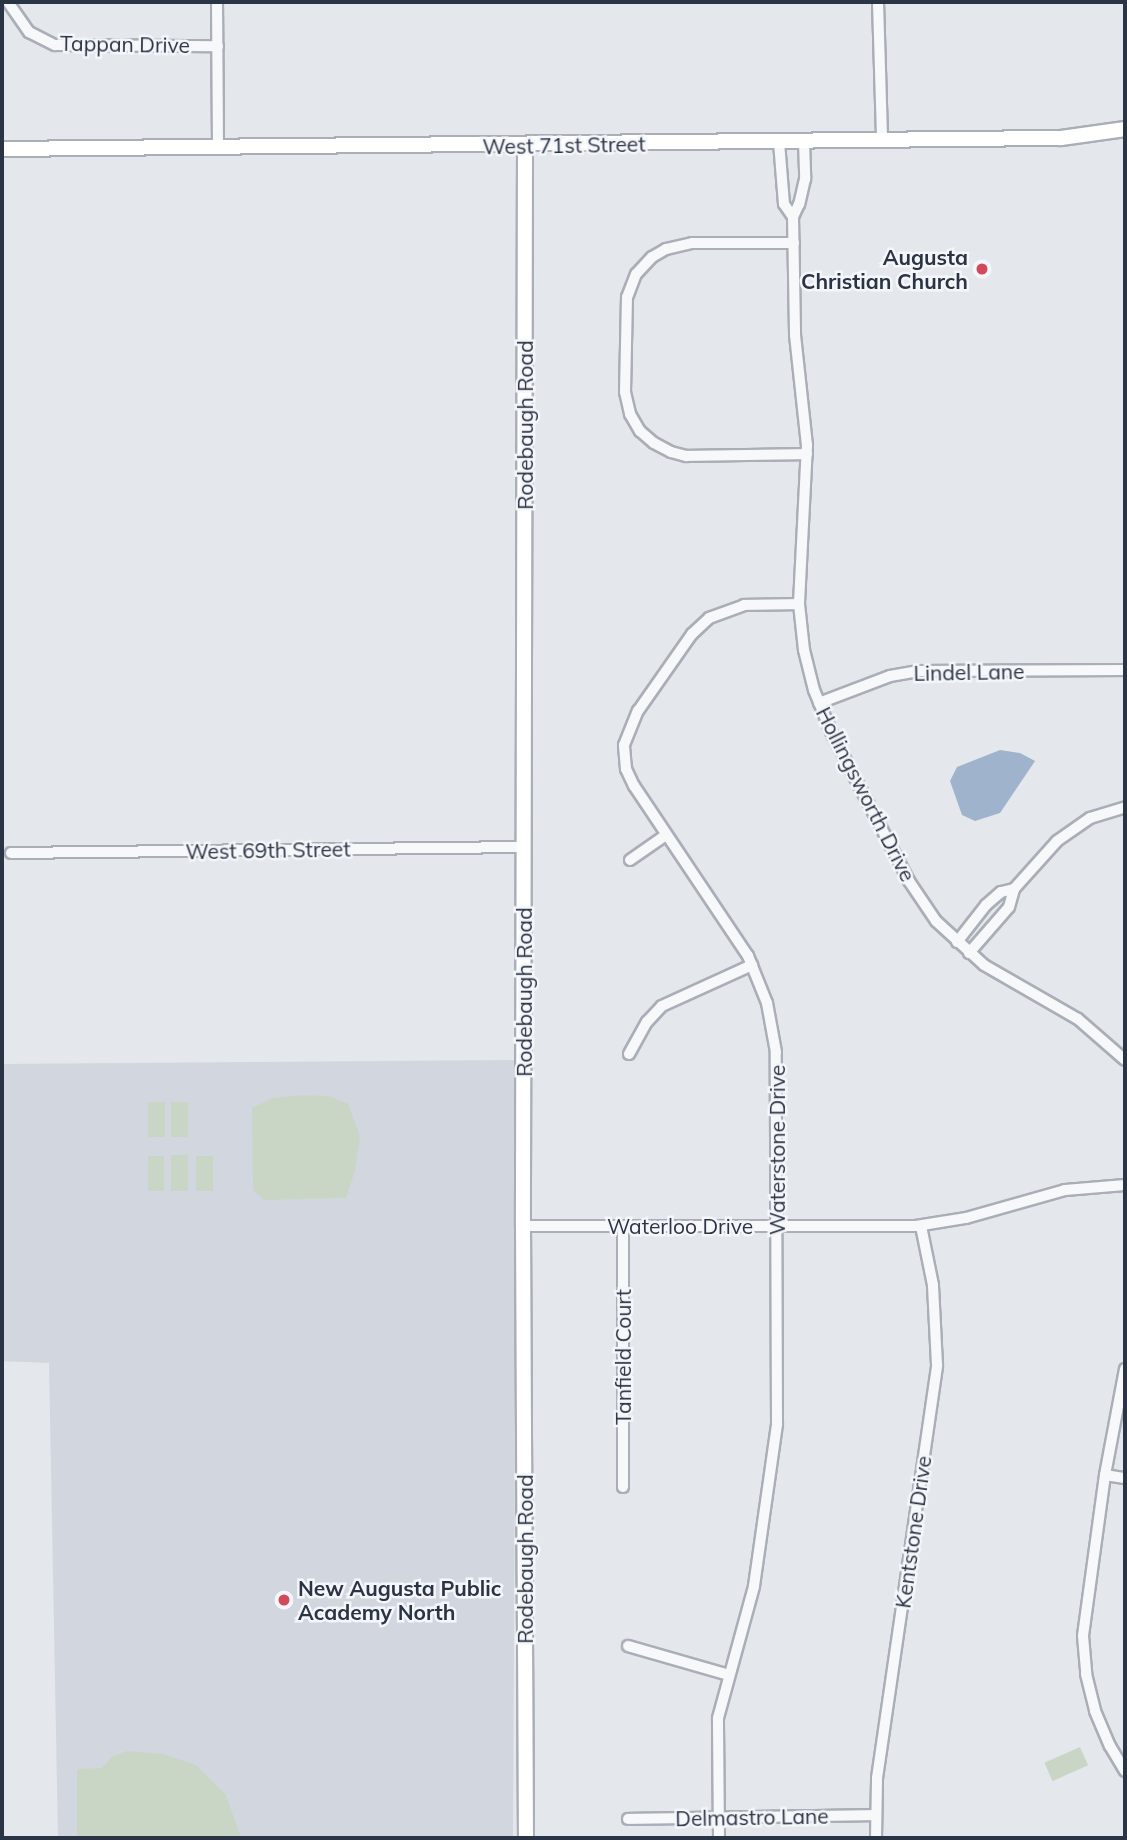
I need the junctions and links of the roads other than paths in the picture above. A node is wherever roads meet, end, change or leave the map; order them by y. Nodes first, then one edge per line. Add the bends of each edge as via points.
1 (8, 2) edge
2 (217, 2) edge
3 (878, 2) edge
4 (218, 46) junction
5 (1125, 129) edge
6 (882, 140) junction
7 (779, 142) junction
8 (804, 142) junction
9 (525, 145) junction
10 (218, 147) junction
11 (2, 149) edge
12 (793, 217) junction
13 (794, 243) junction
14 (807, 454) junction
15 (799, 604) junction
16 (1125, 670) edge
17 (819, 703) junction
18 (1125, 807) edge
19 (666, 835) junction
20 (525, 847) junction
21 (11, 853) dead end
22 (630, 860) dead end
23 (1014, 889) junction
24 (957, 942) junction
25 (969, 953) junction
26 (752, 965) junction
27 (629, 1054) dead end
28 (1125, 1060) edge
29 (1125, 1185) edge
30 (523, 1226) junction
31 (623, 1226) junction
32 (921, 1226) junction
33 (777, 1227) junction
34 (1125, 1369) edge
35 (1105, 1475) junction
36 (1125, 1478) edge
37 (623, 1487) dead end
38 (628, 1646) dead end
39 (729, 1675) junction
40 (1125, 1772) edge
41 (875, 1815) junction
42 (719, 1818) junction
43 (628, 1819) dead end
44 (526, 1838) edge
45 (719, 1838) edge
46 (876, 1838) edge

1 - 4 street, Tappan Drive via 29,32 55,45
2 - 4 street
3 - 6 street
4 - 10 street
5 - 6 street, West 71st Street via 1061,138
6 - 8 street, West 71st Street
7 - 8 street, West 71st Street
7 - 9 street, West 71st Street
7 - 12 street, Hollingsworth Drive via 784,204
8 - 12 street, Hollingsworth Drive via 804,179
9 - 10 street, West 71st Street
9 - 20 street, Rodebaugh Road
10 - 11 street, West 71st Street
12 - 13 street, Hollingsworth Drive
13 - 14 street, Hollingsworth Drive via 795,335
13 - 14 street via 684,244 663,250 645,263 626,302 625,392 640,431 671,452 686,456
14 - 15 street, Hollingsworth Drive
15 - 17 street, Hollingsworth Drive via 804,650
15 - 19 street, Waterstone Drive via 744,605 709,618 692,634 633,719 624,745 626,769
16 - 17 street, Lindel Lane via 919,671 890,676
17 - 24 street, Hollingsworth Drive via 914,889
18 - 23 street via 1090,818 1064,835
19 - 22 street
19 - 26 street, Waterstone Drive
20 - 21 street, West 69th Street
20 - 30 street, Rodebaugh Road
23 - 24 street via 1001,892 986,905
23 - 25 street via 1009,907
24 - 25 street, Hollingsworth Drive
25 - 28 street, Hollingsworth Drive via 1086,1024
26 - 27 street via 662,1006
26 - 33 street, Waterstone Drive via 767,1003 776,1052
29 - 32 street, Waterloo Drive via 1065,1190
30 - 31 street, Waterloo Drive
30 - 44 street, Rodebaugh Road
31 - 33 street, Waterloo Drive
31 - 37 street, Tanfield Court
32 - 33 street, Waterloo Drive
32 - 41 street, Kentstone Drive via 933,1285 937,1356
33 - 39 street, Waterstone Drive via 776,1424 754,1586
34 - 35 street
35 - 36 street
35 - 40 street via 1084,1607 1084,1660 1095,1712
38 - 39 street
39 - 42 street, Waterstone Drive via 718,1723
41 - 42 street, Delmastro Lane
41 - 46 street, Kentstone Drive
42 - 43 street, Delmastro Lane
42 - 45 street, Waterstone Drive

